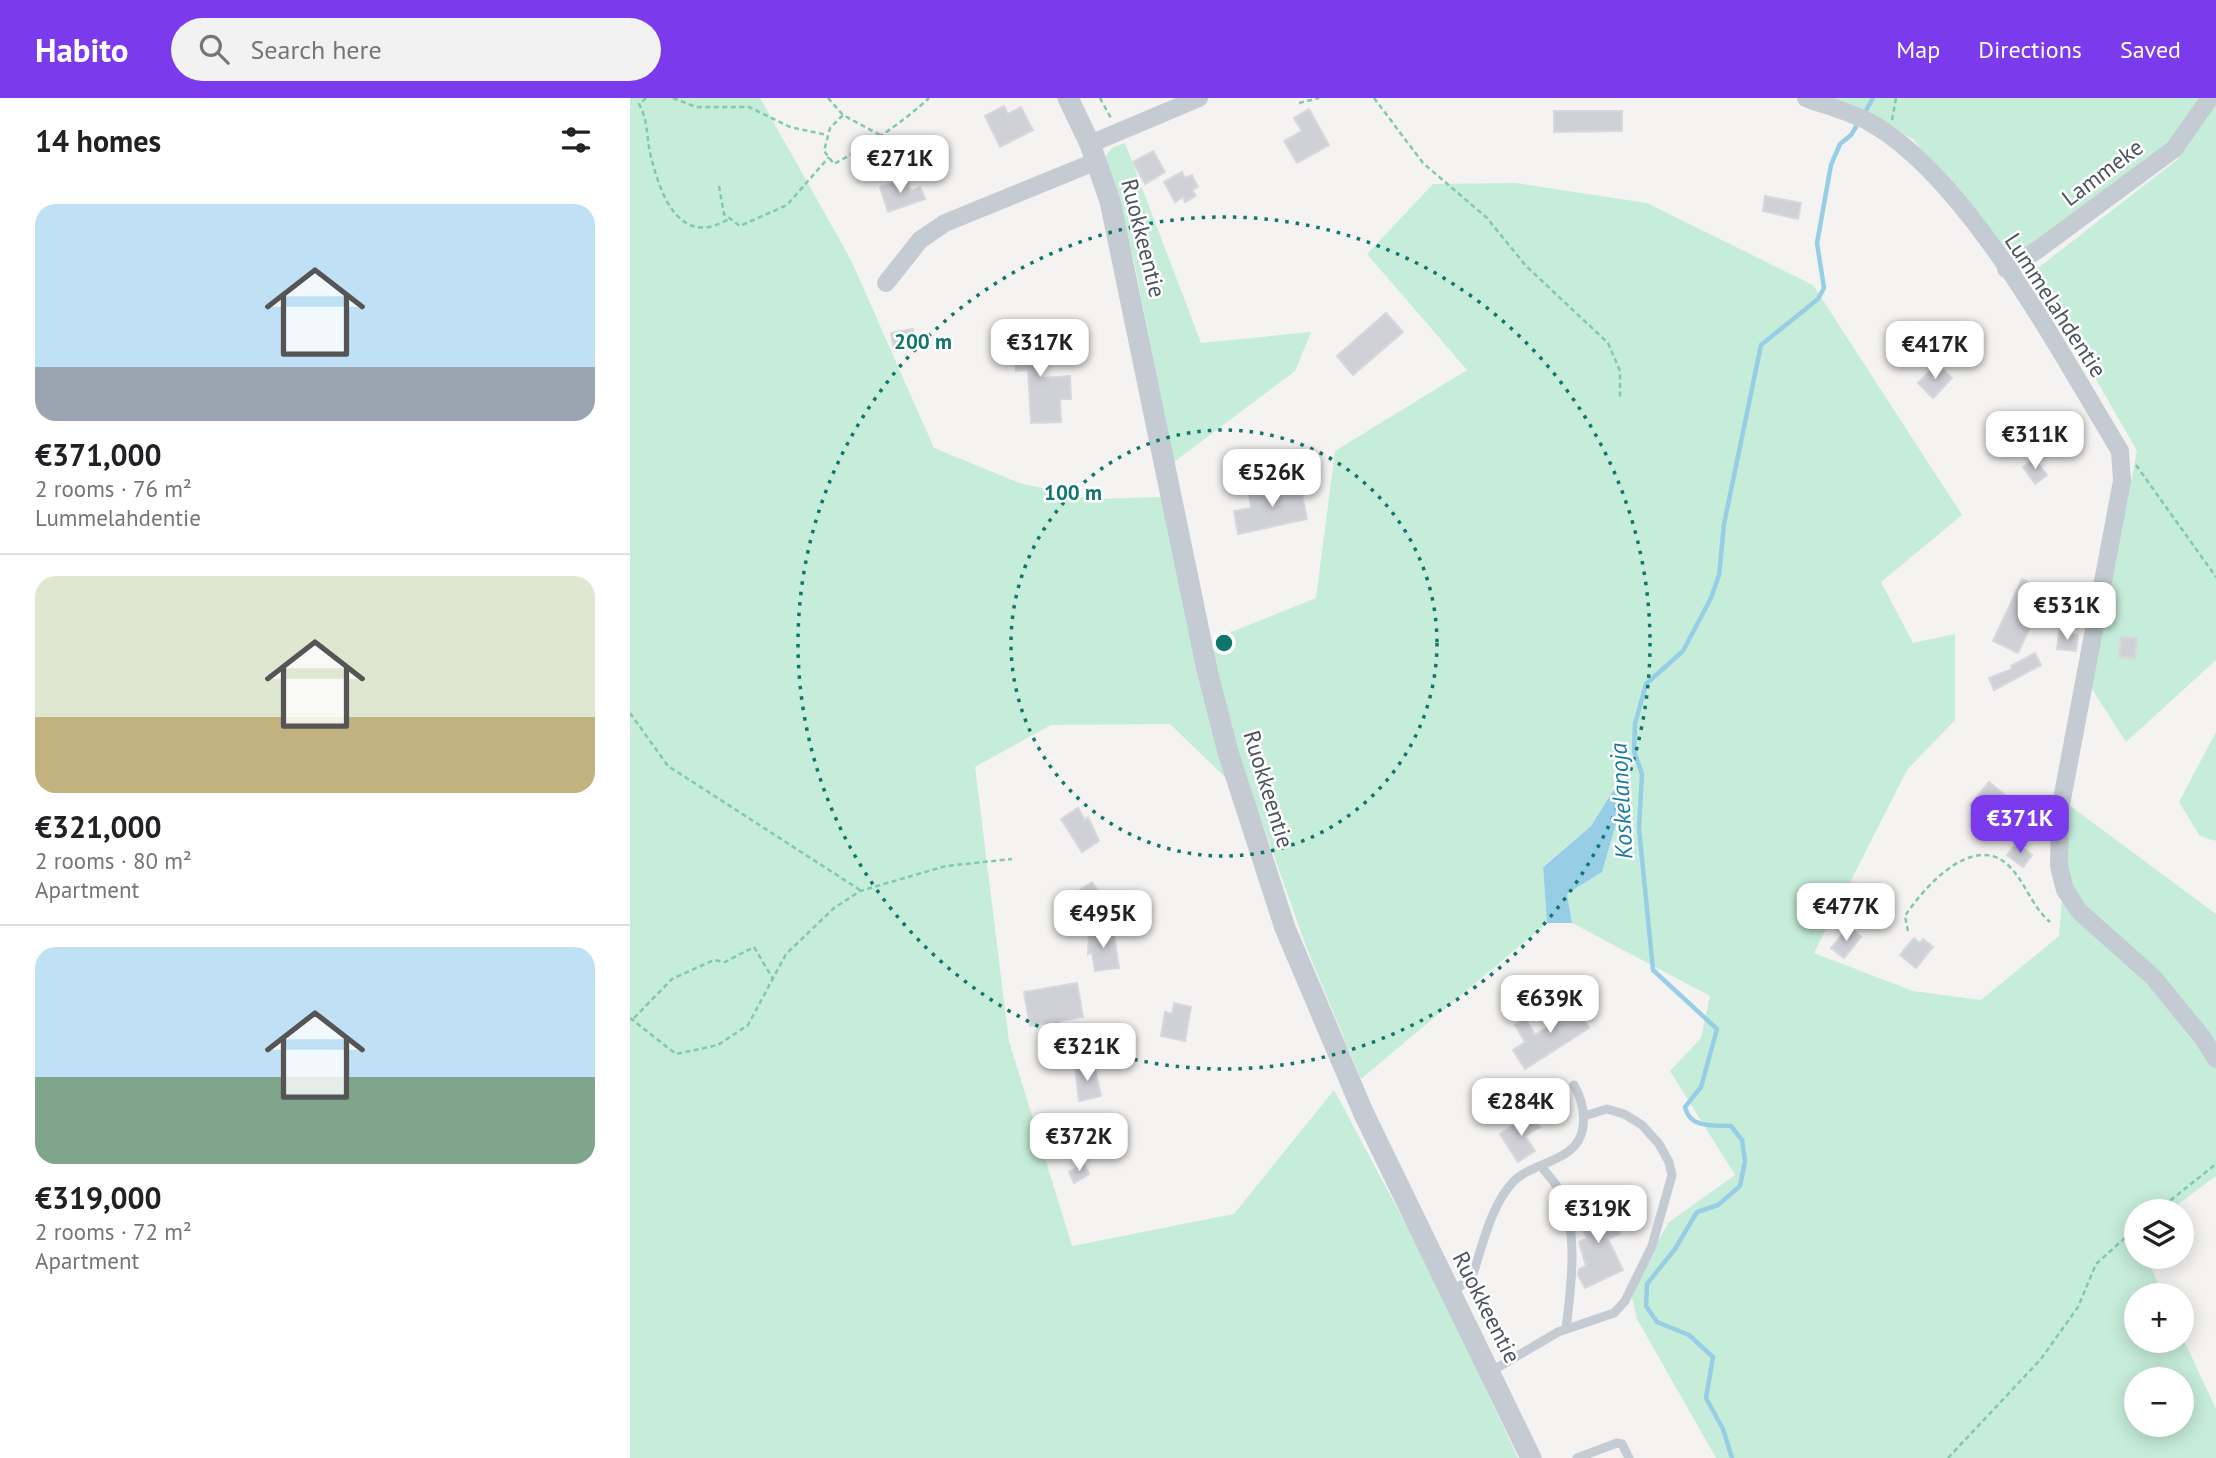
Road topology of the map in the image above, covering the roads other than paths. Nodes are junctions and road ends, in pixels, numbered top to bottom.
1 (1068, 98) edge
2 (1199, 98) edge
3 (1806, 98) edge
4 (2210, 98) edge
5 (1093, 153) junction
6 (2006, 269) junction
7 (886, 283) dead end
8 (2216, 1059) edge
9 (1574, 1085) dead end
10 (1584, 1116) junction
11 (1541, 1166) junction
12 (1450, 1293) junction
13 (1566, 1329) junction
14 (1490, 1372) junction
15 (1595, 1455) edge
16 (1531, 1458) edge
17 (1577, 1458) edge
18 (1629, 1458) edge

1 - 5 street, Ruokkeentie
2 - 5 street
3 - 6 street, Lummelahdentie
4 - 6 street, Lammeke
5 - 7 street
5 - 12 street, Ruokkeentie
6 - 8 street, Lummelahdentie
9 - 10 lane
10 - 11 lane
10 - 13 lane
11 - 12 lane
11 - 13 lane
12 - 14 street, Ruokkeentie
13 - 14 lane
14 - 16 street, Ruokkeentie
15 - 17 lane
15 - 18 lane

